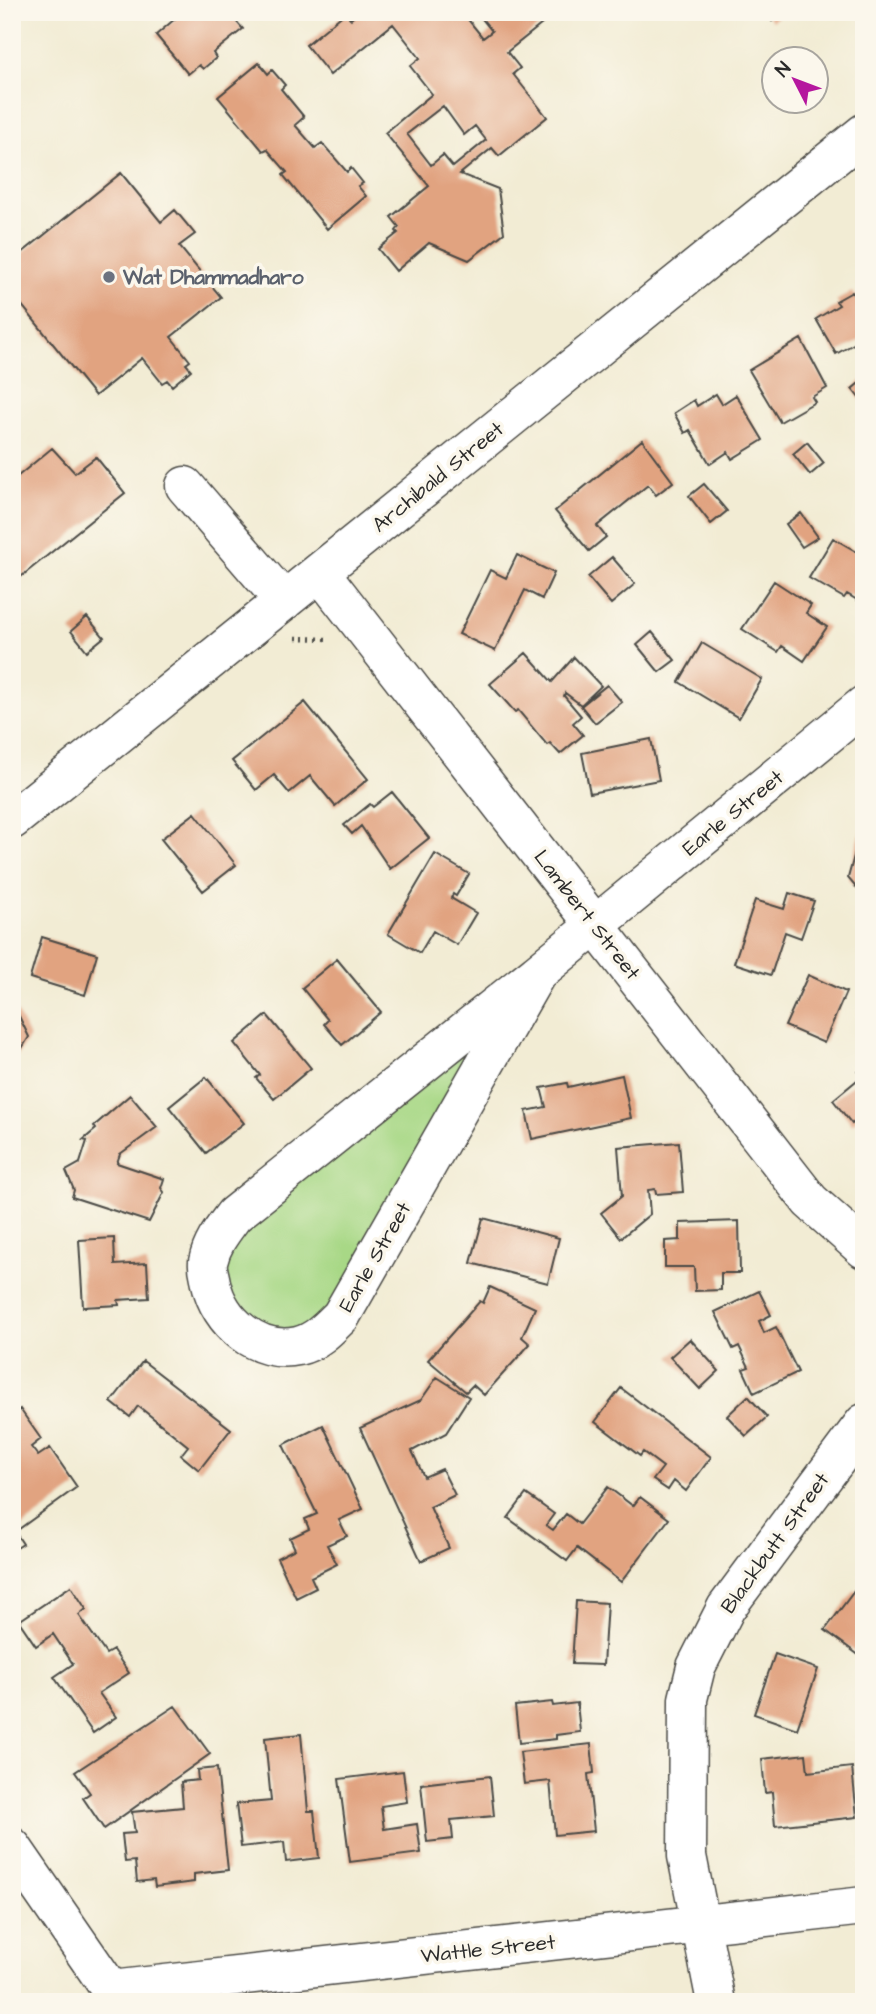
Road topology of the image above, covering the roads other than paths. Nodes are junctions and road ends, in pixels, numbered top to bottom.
1 (864, 133) edge
2 (185, 486) dead end
3 (320, 572) junction
4 (284, 601) junction
5 (864, 705) edge
6 (12, 820) edge
7 (595, 925) junction
8 (537, 973) junction
9 (864, 1249) edge
10 (864, 1423) edge
11 (12, 1847) edge
12 (864, 1906) edge
13 (701, 1925) junction
14 (115, 1996) edge
15 (716, 2002) edge

1 - 3 street, Archibald Street
2 - 4 street
3 - 4 street, Archibald Street
3 - 7 street, Lambert Street
4 - 6 street, Archibald Street
5 - 7 street, Earle Street
7 - 8 street, Earle Street
7 - 9 street, Lambert Street
8 - 8 street, Earle Street
10 - 13 street, Blackbutt Street
11 - 14 street
12 - 13 street, Wattle Street
13 - 14 street, Wattle Street
13 - 15 street, Blackbutt Street

